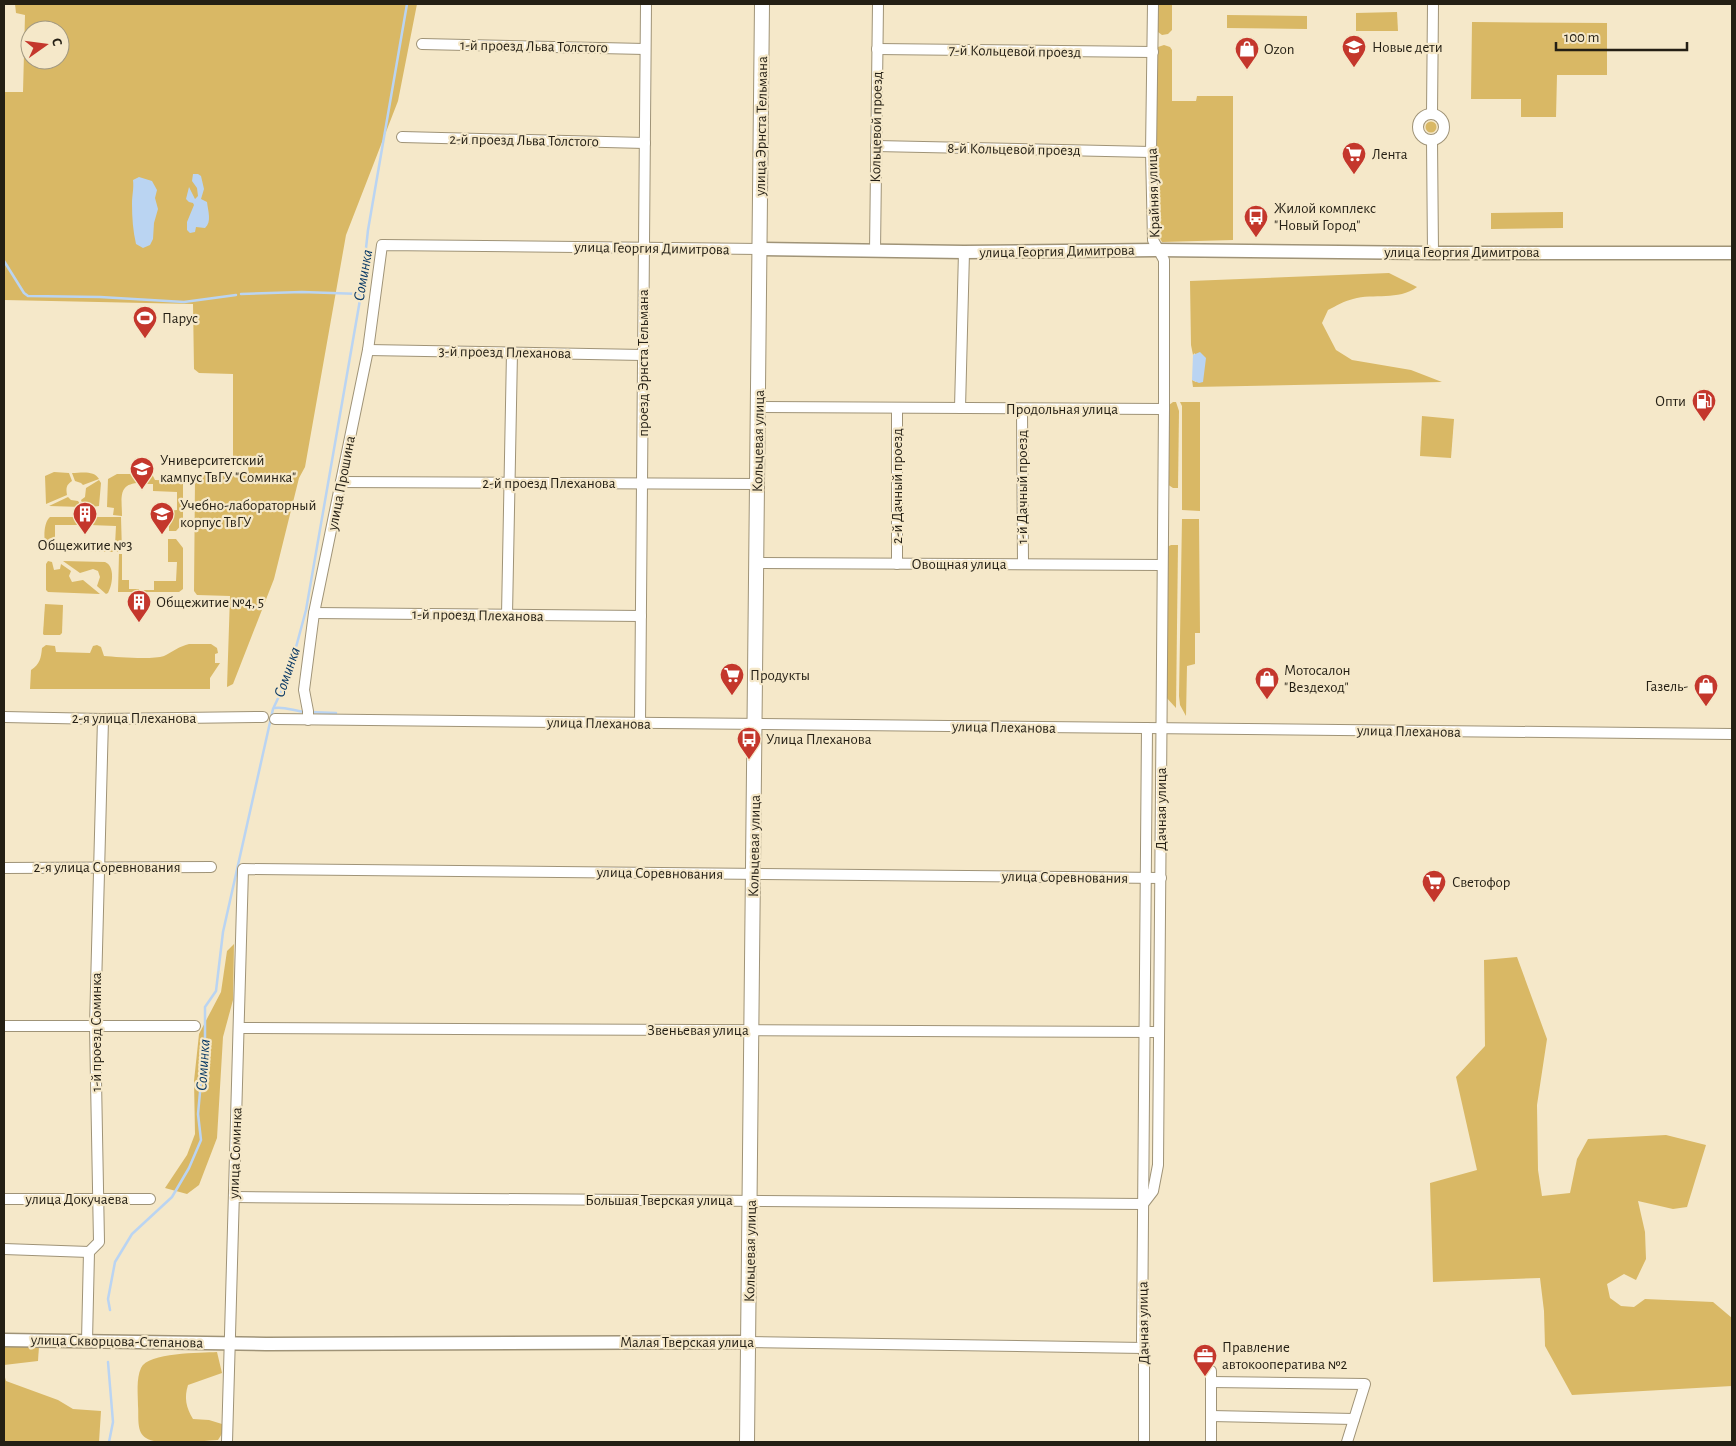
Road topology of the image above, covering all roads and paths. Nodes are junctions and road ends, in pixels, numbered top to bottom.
1 (646, 4) edge
2 (762, 4) edge
3 (878, 4) edge
4 (1153, 4) edge
5 (1432, 4) edge
6 (422, 44) dead end
7 (645, 49) junction
8 (877, 49) junction
9 (1153, 52) junction
10 (1432, 114) junction
11 (402, 137) dead end
12 (1432, 140) junction
13 (645, 143) junction
14 (876, 146) junction
15 (1151, 152) junction
16 (382, 245) joint
17 (644, 248) junction
18 (760, 249) junction
19 (1157, 250) junction
20 (875, 251) junction
21 (964, 252) junction
22 (1732, 253) edge
23 (1433, 254) junction
24 (368, 350) junction
25 (512, 352) junction
26 (643, 354) junction
27 (758, 407) junction
28 (897, 408) junction
29 (960, 408) junction
30 (1022, 409) junction
31 (1164, 410) junction
32 (341, 482) junction
33 (510, 483) junction
34 (643, 484) junction
35 (757, 484) junction
36 (757, 563) junction
37 (897, 564) junction
38 (1022, 564) junction
39 (1162, 565) junction
40 (314, 613) junction
41 (507, 615) junction
42 (641, 616) junction
43 (4, 717) edge
44 (263, 717) dead end
45 (103, 719) junction
46 (275, 719) dead end
47 (308, 720) junction
48 (640, 723) junction
49 (756, 724) junction
50 (1147, 728) junction
51 (1162, 728) junction
52 (1732, 734) edge
53 (99, 867) junction
54 (211, 867) dead end
55 (4, 868) edge
56 (249, 870) joint
57 (754, 874) junction
58 (1146, 878) junction
59 (1161, 878) junction
60 (4, 1026) edge
61 (95, 1026) junction
62 (195, 1026) dead end
63 (239, 1028) junction
64 (751, 1030) junction
65 (1144, 1032) junction
66 (1158, 1032) junction
67 (234, 1197) junction
68 (98, 1199) junction
69 (150, 1199) dead end
70 (4, 1200) edge
71 (751, 1201) junction
72 (1143, 1204) junction
73 (4, 1249) edge
74 (89, 1252) junction
75 (4, 1340) edge
76 (87, 1341) junction
77 (748, 1342) junction
78 (230, 1343) junction
79 (1144, 1348) junction
80 (1211, 1371) dead end
81 (1211, 1382) junction
82 (1211, 1416) junction
83 (1354, 1419) junction
84 (227, 1442) edge
85 (747, 1442) edge
86 (1144, 1442) edge
87 (1211, 1442) edge
88 (1347, 1442) edge

1 - 7 street, проезд Эрнста Тельмана
2 - 18 main road, улица Эрнста Тельмана
3 - 8 street, Кольцевой проезд
4 - 9 street, Крайняя улица
5 - 10 street
6 - 7 street, 1-й проезд Льва Толстого
7 - 13 street, проезд Эрнста Тельмана
8 - 9 street, 7-й Кольцевой проезд
8 - 14 street, Кольцевой проезд
9 - 15 street, Крайняя улица
10 - 12 street
10 - 12 street
11 - 13 street, 2-й проезд Льва Толстого
12 - 23 street
13 - 17 street, проезд Эрнста Тельмана
14 - 15 street, 8-й Кольцевой проезд
14 - 20 street, Кольцевой проезд
15 - 19 street, Крайняя улица
16 - 17 street, улица Георгия Димитрова
16 - 24 street, улица Прошина
17 - 18 street, улица Георгия Димитрова
17 - 26 street, проезд Эрнста Тельмана
18 - 20 street, улица Георгия Димитрова
18 - 27 main road, Кольцевая улица
19 - 21 street, улица Георгия Димитрова
19 - 23 street, улица Георгия Димитрова
19 - 31 street, Крайняя улица
20 - 21 street, улица Георгия Димитрова
21 - 29 street
22 - 23 street, улица Георгия Димитрова
24 - 25 street, 3-й проезд Плеханова
24 - 32 street, улица Прошина
25 - 26 street, 3-й проезд Плеханова
25 - 33 street
26 - 34 street, проезд Эрнста Тельмана
27 - 28 street, Продольная улица
27 - 35 main road, Кольцевая улица
28 - 29 street, Продольная улица
28 - 37 street, 2-й Дачный проезд
29 - 30 street, Продольная улица
30 - 31 street, Продольная улица
30 - 38 street, 1-й Дачный проезд
31 - 39 street, Дачная улица
32 - 33 street, 2-й проезд Плеханова
32 - 40 street, улица Прошина
33 - 34 street, 2-й проезд Плеханова
33 - 41 street
34 - 35 street, 2-й проезд Плеханова
34 - 42 street, проезд Эрнста Тельмана
35 - 36 main road, Кольцевая улица
36 - 37 street, Овощная улица
36 - 49 main road, Кольцевая улица
37 - 38 street, Овощная улица
38 - 39 street, Овощная улица
39 - 51 street, Дачная улица
40 - 41 street, 1-й проезд Плеханова
40 - 47 street, улица Прошина
41 - 42 street, 1-й проезд Плеханова
42 - 48 street, проезд Эрнста Тельмана
43 - 45 street, 2-я улица Плеханова
44 - 45 street, 2-я улица Плеханова
45 - 53 street, 1-й проезд Соминка
46 - 47 street, улица Плеханова
47 - 48 street, улица Плеханова
48 - 49 street, улица Плеханова
49 - 50 street, улица Плеханова
49 - 57 main road, Кольцевая улица
50 - 51 street, улица Плеханова
50 - 58 street, Дачная улица
51 - 52 street, улица Плеханова
51 - 59 street, Дачная улица
53 - 54 street, 2-я улица Соревнования
53 - 55 street, 2-я улица Соревнования
53 - 61 street, 1-й проезд Соминка
56 - 57 street, улица Соревнования
56 - 63 street, улица Соминка
57 - 58 street, улица Соревнования
57 - 64 main road, Кольцевая улица
58 - 59 street, улица Соревнования
58 - 65 street, Дачная улица
59 - 66 street, Дачная улица
60 - 61 street
61 - 62 street
61 - 68 street, 1-й проезд Соминка
63 - 64 street, Звеньевая улица
63 - 67 street, улица Соминка
64 - 65 street, Звеньевая улица
64 - 71 main road, Кольцевая улица
65 - 66 street, Звеньевая улица
65 - 72 street, Дачная улица
66 - 72 street, Дачная улица
67 - 71 street, Большая Тверская улица
67 - 78 street, улица Соминка
68 - 69 street, улица Докучаева
68 - 70 street, улица Докучаева
68 - 74 street, 1-й проезд Соминка
71 - 72 street, Большая Тверская улица
71 - 77 main road, Кольцевая улица
72 - 79 street, Дачная улица
73 - 74 street
74 - 76 street, 1-й проезд Соминка
75 - 76 street, улица Скворцова-Степанова
76 - 78 street, улица Скворцова-Степанова
77 - 78 street, Малая Тверская улица
77 - 79 street, Малая Тверская улица
77 - 85 main road, Кольцевая улица
78 - 84 street, улица Соминка
79 - 86 street, Дачная улица
80 - 81 street
81 - 82 street
81 - 83 street
82 - 83 street
82 - 87 street
83 - 88 street

